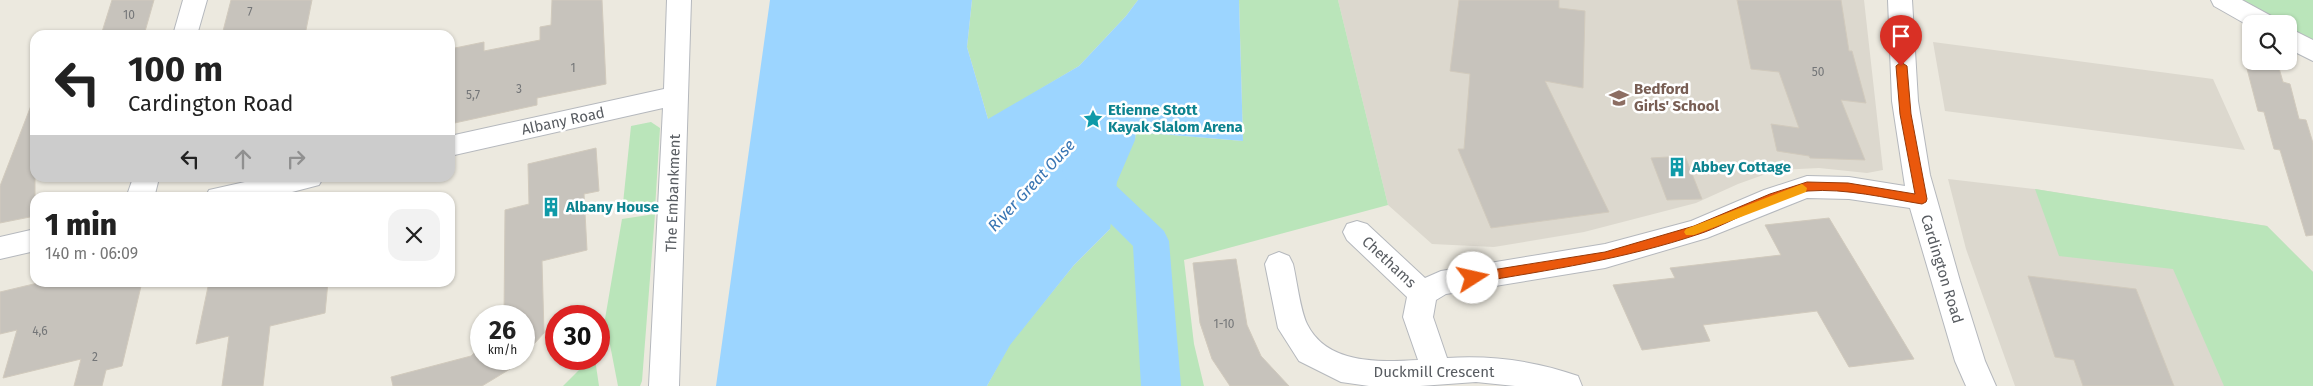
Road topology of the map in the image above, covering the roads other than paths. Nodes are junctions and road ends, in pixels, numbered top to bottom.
1 (195, 0) edge
2 (679, 0) edge
3 (1900, 0) edge
4 (2223, 0) edge
5 (2250, 15) edge
6 (187, 30) edge
7 (2297, 42) edge
8 (2313, 52) edge
9 (677, 96) junction
10 (455, 145) edge
11 (291, 182) edge
12 (246, 192) edge
13 (1922, 199) junction
14 (1356, 232) dead end
15 (30, 241) edge
16 (0, 248) edge
17 (1279, 264) dead end
18 (1422, 293) junction
19 (1437, 371) junction
20 (664, 386) edge
21 (1567, 386) edge
22 (1981, 386) edge

1 - 6 street
2 - 9 street, The Embankment
3 - 13 street, Cardington Road
4 - 5 street
7 - 8 street
9 - 10 street, Albany Road
9 - 20 street, The Embankment
11 - 12 street
13 - 18 street, Chethams
13 - 22 street, Cardington Road
14 - 18 street, Chethams
15 - 16 street
17 - 19 street, Duckmill Crescent
18 - 19 street, Chethams
19 - 21 street, Duckmill Crescent

